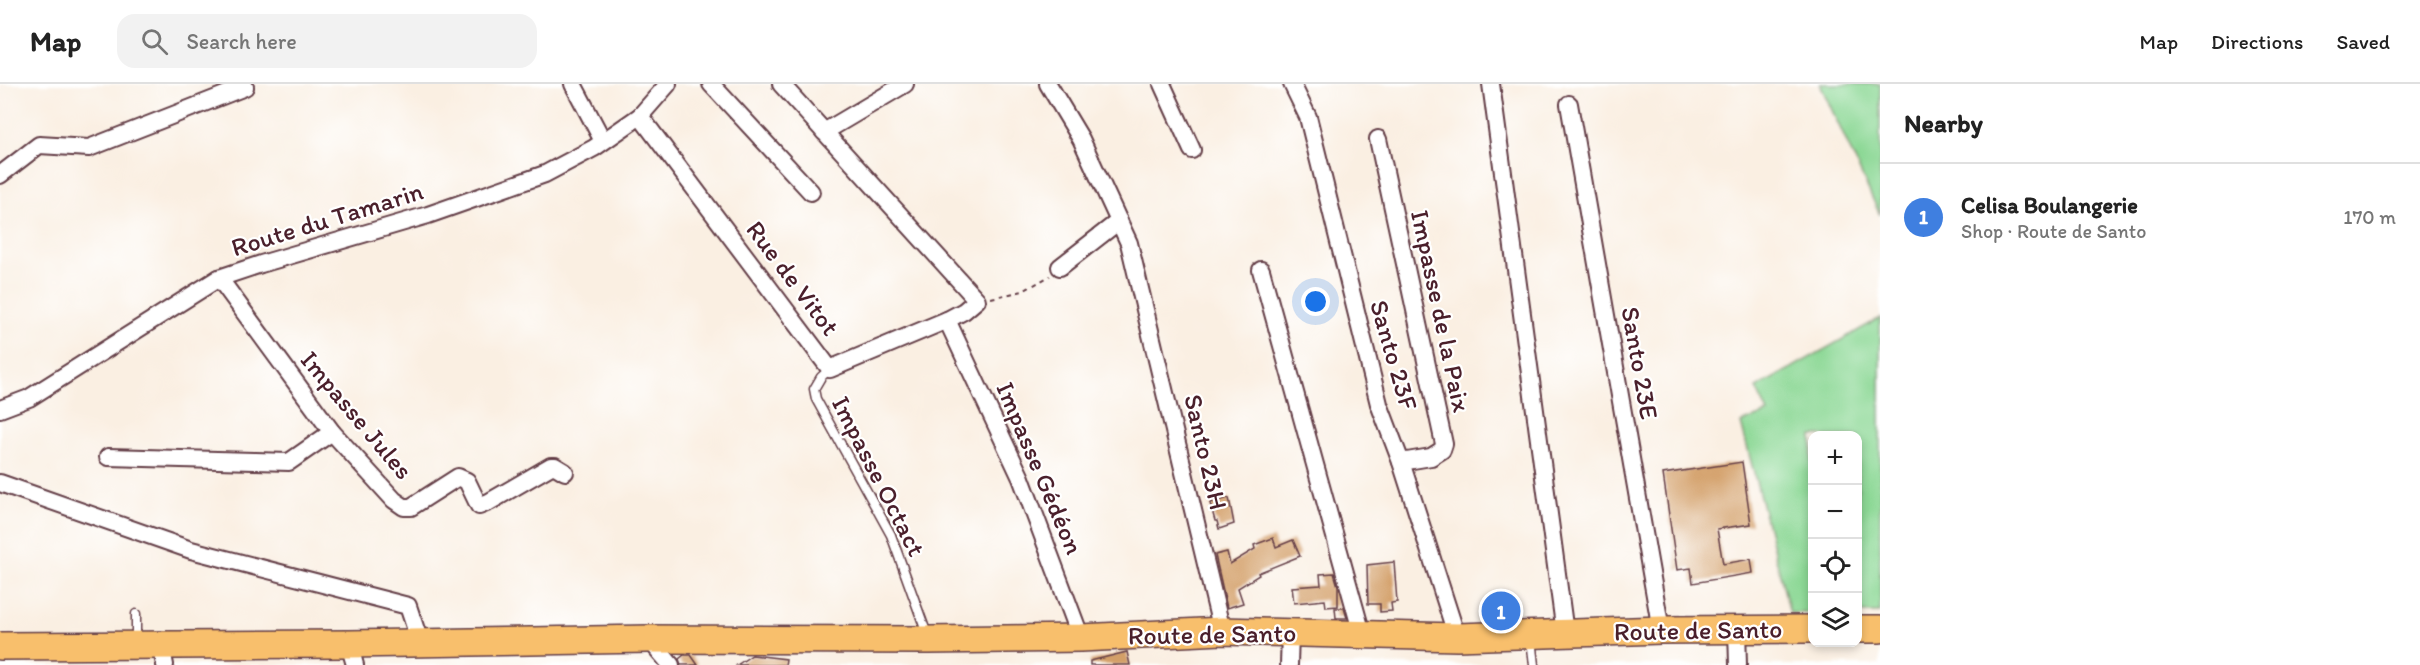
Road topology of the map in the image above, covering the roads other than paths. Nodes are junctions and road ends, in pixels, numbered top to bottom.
1 (573, 84) edge
2 (668, 84) edge
3 (711, 84) edge
4 (781, 84) edge
5 (905, 84) edge
6 (1048, 84) edge
7 (1162, 84) edge
8 (1292, 84) edge
9 (1491, 84) edge
10 (245, 87) dead end
11 (1569, 104) dead end
12 (640, 116) junction
13 (824, 132) junction
14 (1378, 139) dead end
15 (603, 141) junction
16 (1192, 150) dead end
17 (0, 175) edge
18 (811, 192) dead end
19 (1119, 221) junction
20 (1260, 270) dead end
21 (1056, 271) road end
22 (219, 278) junction
23 (946, 320) junction
24 (830, 369) junction
25 (0, 409) edge
26 (332, 432) junction
27 (108, 457) dead end
28 (1401, 462) junction
29 (565, 472) dead end
30 (0, 483) edge
31 (136, 614) dead end
32 (1737, 629) junction
33 (1808, 629) edge
34 (1862, 629) edge
35 (1880, 629) edge
36 (1661, 630) junction
37 (1222, 631) junction
38 (1290, 632) junction
39 (1565, 633) junction
40 (1362, 634) junction
41 (1530, 634) junction
42 (1456, 637) junction
43 (1081, 638) junction
44 (649, 639) junction
45 (929, 640) junction
46 (420, 642) junction
47 (0, 646) edge
48 (154, 651) edge
49 (352, 654) edge
50 (671, 665) edge
51 (1289, 665) edge
52 (1534, 665) edge
53 (1738, 665) edge

1 - 15 street
2 - 12 street, Route du Tamarin
3 - 18 street
4 - 13 street
5 - 13 street
6 - 19 street, Santo 23H
7 - 16 street
8 - 28 street, Santo 23F
9 - 39 street
10 - 17 street
11 - 36 street, Santo 23E
12 - 15 street, Route du Tamarin
12 - 24 street, Rue de Vitot
13 - 23 street, Rue de Vitot
14 - 28 street, Impasse de la Paix
15 - 22 street, Route du Tamarin
19 - 21 street
19 - 37 street, Santo 23H
20 - 40 street
22 - 25 street, Route du Tamarin
22 - 26 street, Impasse Jules
23 - 24 street, Rue de Vitot
23 - 43 street, Impasse Gédéon
24 - 45 lane, Impasse Octact
26 - 27 street
26 - 29 street, Impasse Jules
28 - 42 street, Santo 23F
30 - 46 street
31 - 48 lane
32 - 33 main road, Route de Santo
32 - 36 main road, Route de Santo
32 - 53 street
34 - 35 main road
36 - 39 main road, Route de Santo
37 - 38 main road, Route de Santo
37 - 43 main road, Route de Santo
38 - 40 main road, Route de Santo
38 - 51 street
39 - 41 main road, Route de Santo
40 - 42 main road, Route de Santo
41 - 42 main road, Route de Santo
41 - 52 lane
43 - 45 main road, Route de Santo
44 - 45 main road, Route de Santo
44 - 46 main road, Route de Santo
44 - 50 street
46 - 49 main road, Route de Santo
47 - 48 main road, Route de Santo
48 - 49 main road, Route de Santo

